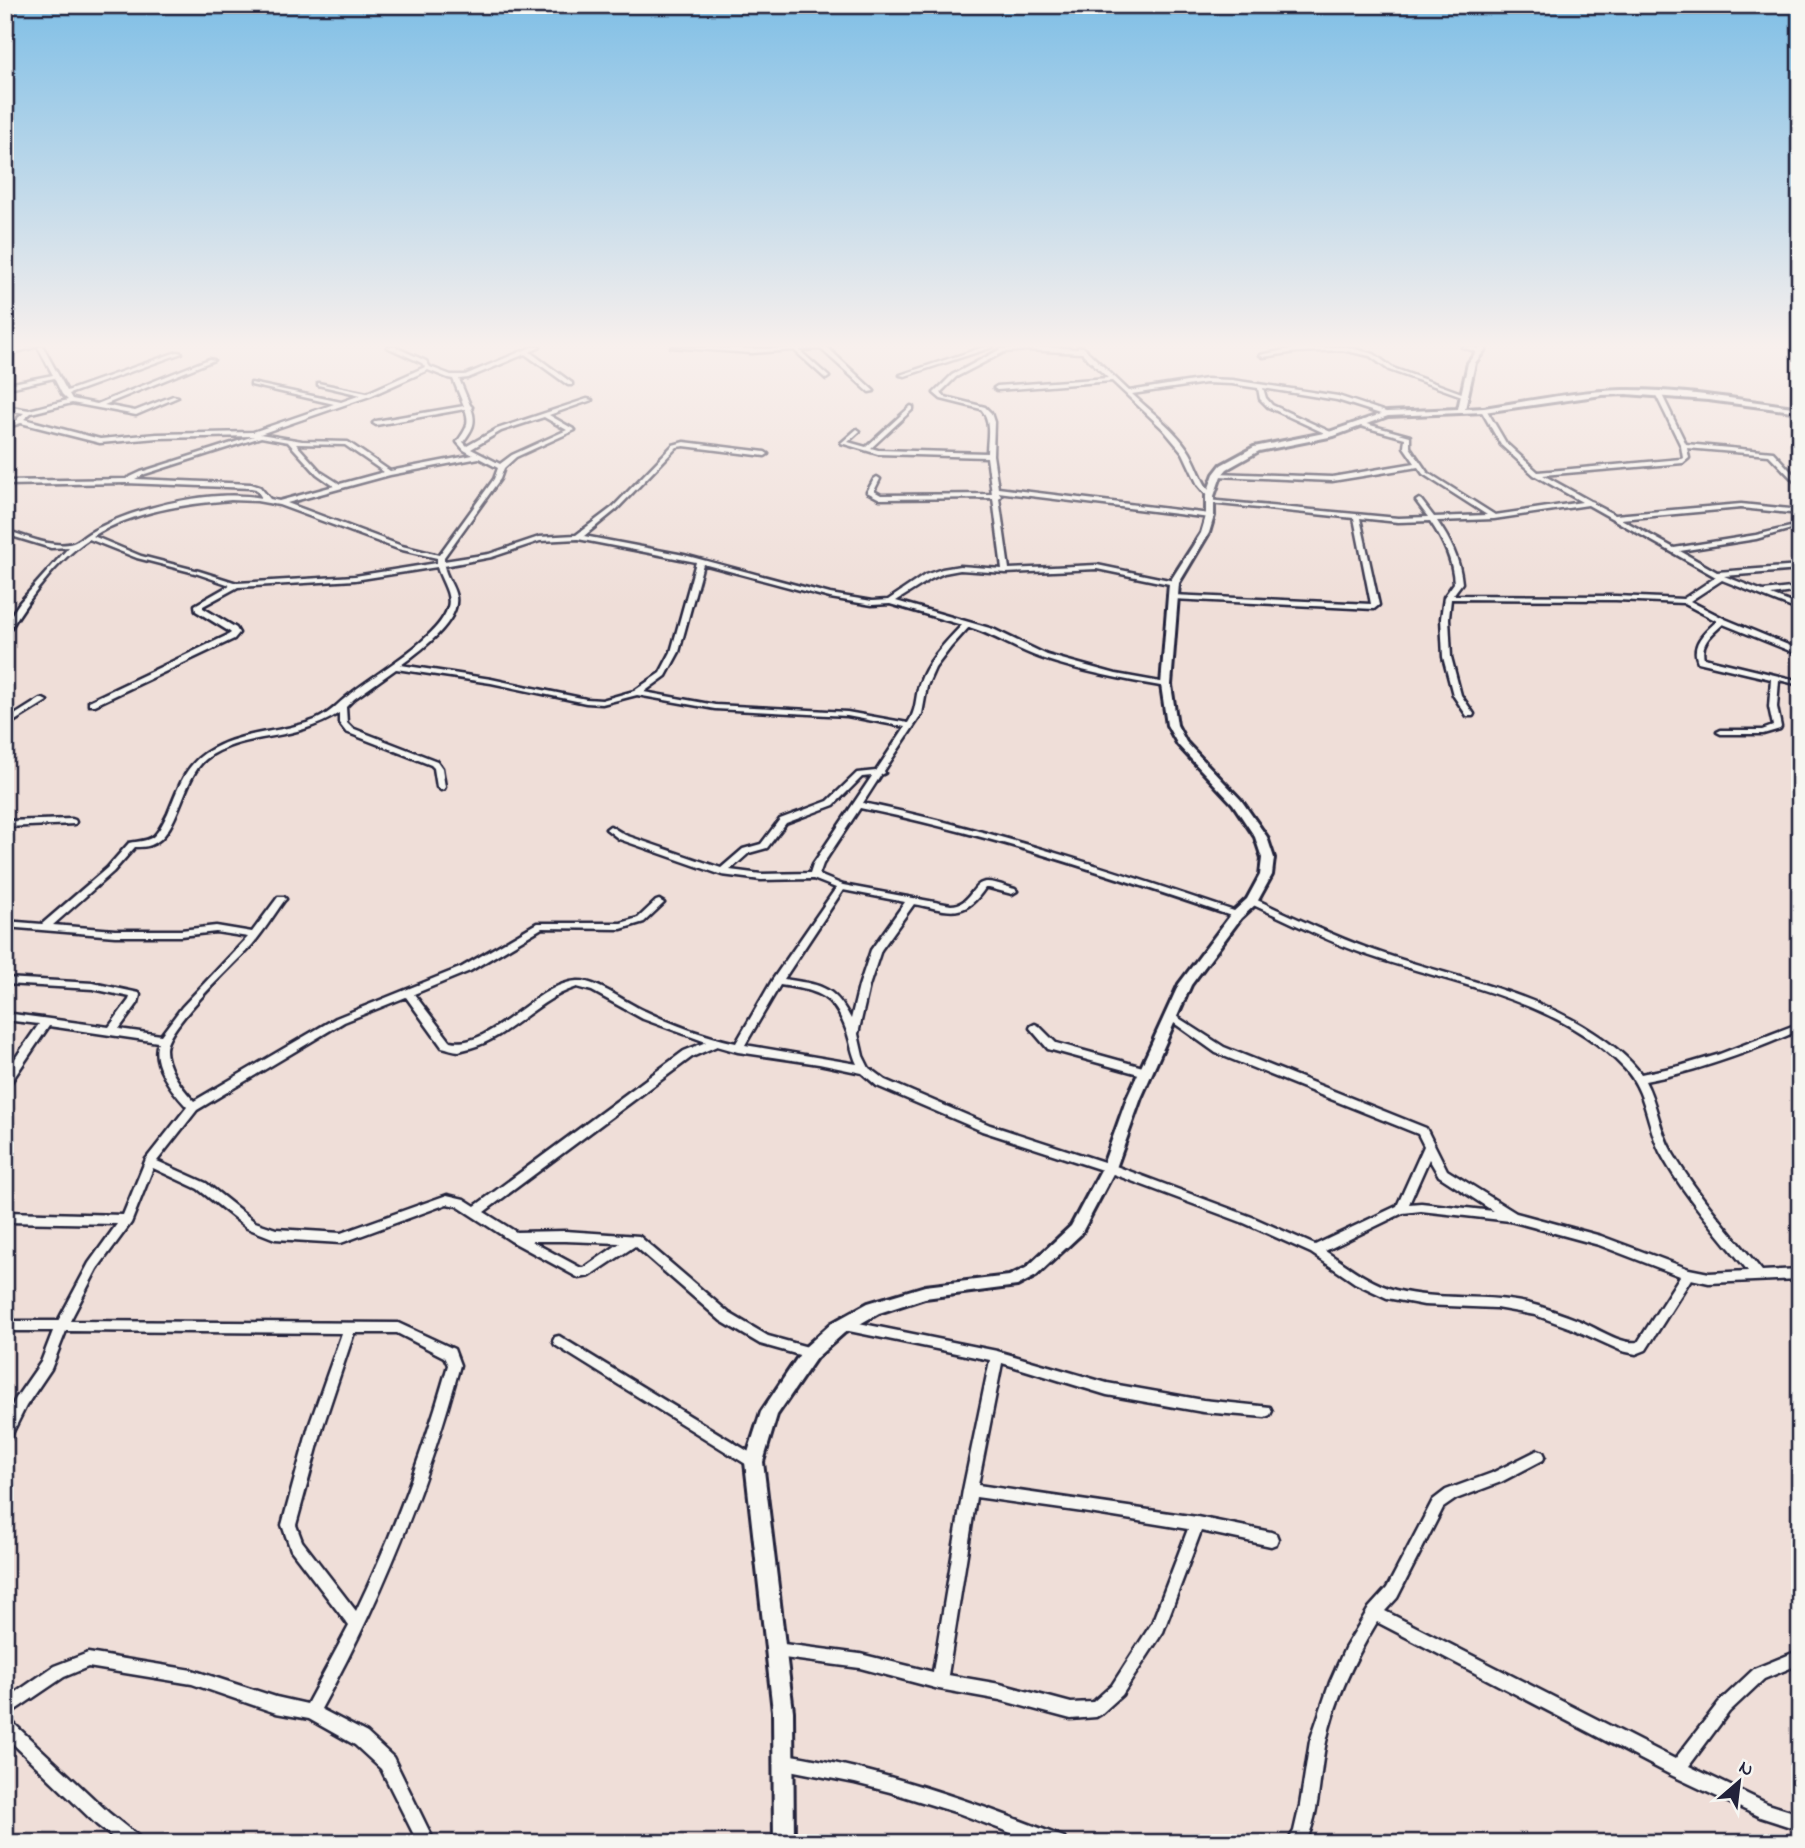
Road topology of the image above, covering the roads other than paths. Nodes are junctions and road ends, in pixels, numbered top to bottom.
1 (69, 433) edge
2 (466, 433) edge
3 (490, 433) edge
4 (565, 433) edge
5 (855, 433) edge
6 (884, 433) edge
7 (989, 433) edge
8 (1168, 433) edge
9 (1397, 433) edge
10 (1497, 433) edge
11 (1678, 433) edge
12 (252, 434) joint
13 (1331, 434) edge
14 (263, 435) junction
15 (291, 441) junction
16 (1684, 446) junction
17 (466, 449) junction
18 (867, 449) junction
19 (765, 454) dead end
20 (990, 455) junction
21 (480, 456) junction
22 (1417, 465) junction
23 (501, 467) junction
24 (1785, 469) junction
25 (1800, 471) edge
26 (389, 474) junction
27 (1218, 474) junction
28 (1536, 474) junction
29 (877, 480) dead end
30 (126, 481) junction
31 (5, 483) edge
32 (1800, 485) edge
33 (339, 487) junction
34 (997, 493) junction
35 (1210, 498) junction
36 (268, 501) junction
37 (1419, 501) dead end
38 (279, 503) junction
39 (1591, 503) junction
40 (1800, 512) edge
41 (1210, 516) junction
42 (1494, 517) junction
43 (1616, 517) junction
44 (1357, 518) junction
45 (1434, 520) junction
46 (1793, 527) dead end
47 (5, 532) edge
48 (89, 537) junction
49 (578, 537) junction
50 (74, 545) junction
51 (1674, 550) junction
52 (440, 561) junction
53 (701, 561) junction
54 (1800, 568) edge
55 (1006, 571) junction
56 (1719, 576) junction
57 (1174, 583) junction
58 (236, 585) junction
59 (1800, 589) edge
60 (1761, 593) junction
61 (1172, 597) junction
62 (1448, 597) junction
63 (890, 601) junction
64 (1685, 601) junction
65 (1800, 609) edge
66 (1722, 621) junction
67 (968, 624) junction
68 (5, 631) edge
69 (1800, 653) edge
70 (394, 666) junction
71 (1775, 676) junction
72 (1800, 683) edge
73 (1166, 685) junction
74 (637, 693) junction
75 (43, 701) dead end
76 (92, 703) dead end
77 (343, 708) junction
78 (1470, 714) dead end
79 (5, 725) edge
80 (908, 725) junction
81 (1721, 732) dead end
82 (881, 773) junction
83 (441, 787) dead end
84 (859, 805) junction
85 (72, 822) dead end
86 (5, 824) edge
87 (610, 829) dead end
88 (722, 872) junction
89 (814, 876) junction
90 (841, 887) junction
91 (1012, 891) dead end
92 (281, 899) dead end
93 (911, 901) junction
94 (1252, 901) junction
95 (659, 904) dead end
96 (1237, 915) junction
97 (5, 925) edge
98 (43, 929) junction
99 (254, 935) junction
100 (5, 981) edge
101 (777, 981) junction
102 (409, 993) junction
103 (5, 1016) edge
104 (1171, 1016) junction
105 (47, 1021) junction
106 (1800, 1026) edge
107 (1035, 1028) dead end
108 (111, 1032) junction
109 (853, 1034) junction
110 (164, 1039) junction
111 (716, 1042) junction
112 (738, 1048) junction
113 (864, 1070) junction
114 (1146, 1072) junction
115 (1638, 1078) junction
116 (5, 1082) edge
117 (193, 1107) junction
118 (1429, 1147) junction
119 (150, 1162) junction
120 (1109, 1168) junction
121 (1401, 1209) junction
122 (475, 1212) junction
123 (5, 1217) edge
124 (1512, 1217) junction
125 (127, 1220) junction
126 (514, 1237) junction
127 (635, 1240) junction
128 (1315, 1250) junction
129 (1688, 1273) junction
130 (1800, 1274) edge
131 (1758, 1275) junction
132 (843, 1325) junction
133 (5, 1326) edge
134 (61, 1327) junction
135 (350, 1327) junction
136 (559, 1341) dead end
137 (810, 1353) junction
138 (997, 1356) junction
139 (1265, 1411) dead end
140 (5, 1434) edge
141 (1538, 1456) dead end
142 (754, 1462) junction
143 (970, 1490) junction
144 (1197, 1523) junction
145 (1270, 1539) dead end
146 (1374, 1613) junction
147 (358, 1625) junction
148 (776, 1650) junction
149 (1800, 1657) edge
150 (939, 1681) junction
151 (5, 1710) edge
152 (311, 1712) junction
153 (5, 1725) edge
154 (785, 1762) junction
155 (1677, 1769) junction
156 (1800, 1822) edge
157 (133, 1843) edge
158 (427, 1843) edge
159 (784, 1843) edge
160 (1058, 1843) edge
161 (1295, 1843) edge

1 - 12 street
2 - 17 street
3 - 17 street
4 - 23 street
5 - 18 street
6 - 18 street
7 - 20 street
8 - 35 street
9 - 22 street
10 - 28 street
11 - 16 street
12 - 14 street
13 - 27 street
14 - 15 street
14 - 30 street
15 - 26 street
15 - 33 street
16 - 24 street
16 - 28 street
17 - 21 street
18 - 20 street
19 - 49 street
20 - 34 street
21 - 23 street
21 - 26 street
22 - 27 street
22 - 42 street
23 - 52 street
24 - 25 street
24 - 32 street
26 - 33 street
27 - 35 street
28 - 39 street
29 - 34 street
30 - 31 street
30 - 36 street
33 - 38 street
34 - 41 street
34 - 55 street
35 - 41 street
35 - 44 street
36 - 38 street
36 - 48 street
37 - 45 street
38 - 52 street
39 - 42 street
39 - 43 street
40 - 43 street
41 - 57 street
42 - 45 street
43 - 51 street
44 - 45 street
44 - 61 street
45 - 62 street
46 - 51 street
47 - 50 street
48 - 50 street
48 - 58 street
49 - 52 street
49 - 53 street
50 - 68 street
51 - 56 street
52 - 58 street
52 - 70 street
53 - 63 street
53 - 74 street
54 - 56 street
55 - 57 street
55 - 63 street
56 - 60 street
56 - 64 street
57 - 61 street
58 - 76 street
59 - 60 street
60 - 65 street
61 - 73 street
62 - 64 street
62 - 78 street
63 - 67 street
64 - 66 street
66 - 69 street
66 - 71 street
67 - 73 street
67 - 80 street
70 - 74 street
70 - 77 street
71 - 72 street
71 - 81 street
73 - 94 street
74 - 80 street
75 - 79 street
77 - 83 street
77 - 98 street
80 - 82 street
82 - 84 street
82 - 88 street
84 - 89 street
84 - 96 street
85 - 86 street
87 - 88 street
88 - 89 street
89 - 90 street
90 - 93 street
90 - 101 street
91 - 93 street
92 - 99 street
93 - 109 street
94 - 96 street
94 - 115 street
95 - 102 street
96 - 104 street
97 - 98 street
98 - 99 street
99 - 110 street
100 - 108 street
101 - 109 street
101 - 112 street
102 - 111 street
102 - 117 street
103 - 105 street
104 - 114 street
104 - 118 street
105 - 108 street
105 - 116 street
106 - 115 street
107 - 114 street
108 - 110 street
109 - 113 street
110 - 117 street
111 - 112 street
111 - 122 street
112 - 113 street
113 - 120 street
114 - 120 street
115 - 131 street
117 - 119 street
118 - 121 street
118 - 124 street
119 - 122 street
119 - 125 street
120 - 128 street
120 - 132 street
121 - 124 street
121 - 128 street
122 - 126 street
123 - 125 street
124 - 129 street
125 - 134 street
126 - 127 street
126 - 127 street
127 - 137 street
128 - 129 street
129 - 131 street
130 - 131 street
132 - 137 street
132 - 138 street
133 - 134 street
134 - 135 street
134 - 140 street
135 - 147 street
135 - 147 street
136 - 142 street
137 - 142 street
138 - 139 street
138 - 143 street
141 - 146 street
142 - 148 street
143 - 144 street
143 - 150 street
144 - 145 street
144 - 150 street
146 - 155 street
146 - 161 street
147 - 152 street
148 - 150 street
148 - 154 street
149 - 155 street
151 - 152 street
152 - 158 street
153 - 157 street
154 - 159 street
154 - 160 street
155 - 156 street

